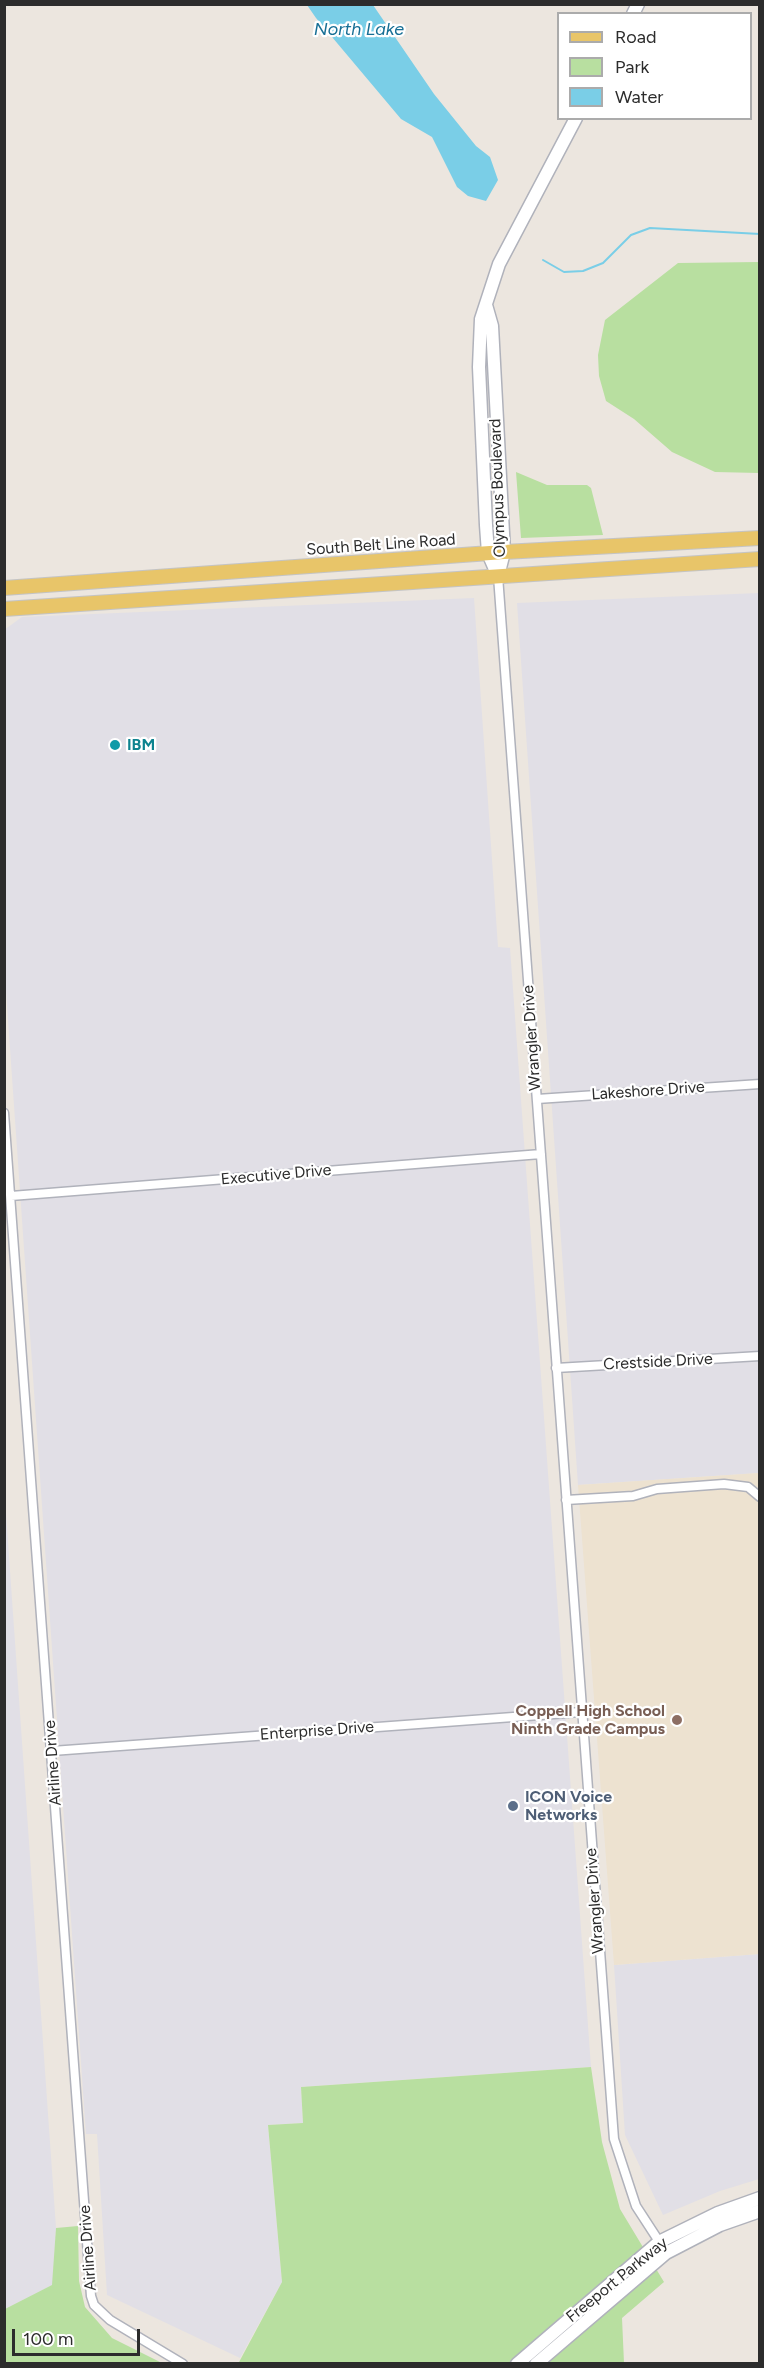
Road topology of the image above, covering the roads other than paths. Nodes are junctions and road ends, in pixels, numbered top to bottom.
1 (575, 120) edge
2 (486, 305) junction
3 (495, 397) junction
4 (480, 398) junction
5 (759, 538) edge
6 (504, 552) junction
7 (488, 553) junction
8 (759, 559) edge
9 (212, 574) junction
10 (498, 576) junction
11 (4, 588) edge
12 (212, 595) junction
13 (4, 609) edge
14 (759, 1084) edge
15 (537, 1099) junction
16 (4, 1113) edge
17 (541, 1154) junction
18 (11, 1196) junction
19 (759, 1356) edge
20 (556, 1368) junction
21 (759, 1497) edge
22 (566, 1500) junction
23 (581, 1712) junction
24 (52, 1751) junction
25 (759, 2198) edge
26 (759, 2211) edge
27 (663, 2248) junction
28 (183, 2364) edge
29 (517, 2364) edge
30 (536, 2364) edge

1 - 2 street, Olympus Boulevard
2 - 3 street, Olympus Boulevard
2 - 4 street, Olympus Boulevard
3 - 4 street
3 - 6 street, Olympus Boulevard
4 - 7 street, Olympus Boulevard
5 - 6 main road, South Belt Line Road
6 - 7 main road, South Belt Line Road
6 - 10 street, Olympus Boulevard
7 - 9 main road, South Belt Line Road
7 - 10 street, Olympus Boulevard
8 - 10 main road
9 - 11 main road, South Belt Line Road
9 - 12 main road
10 - 12 main road
10 - 15 street, Wrangler Drive
12 - 13 main road
14 - 15 street, Lakeshore Drive
15 - 17 street, Wrangler Drive
16 - 18 street, Airline Drive
17 - 18 street, Executive Drive
17 - 20 street, Wrangler Drive
18 - 24 street, Airline Drive
19 - 20 street, Crestside Drive
20 - 22 street, Wrangler Drive
21 - 22 street
22 - 23 street, Wrangler Drive
23 - 24 street, Enterprise Drive
23 - 27 street, Wrangler Drive
24 - 28 street, Airline Drive
25 - 27 street, Freeport Parkway
26 - 27 street, Freeport Parkway
27 - 29 street, Freeport Parkway
27 - 30 street, Freeport Parkway

